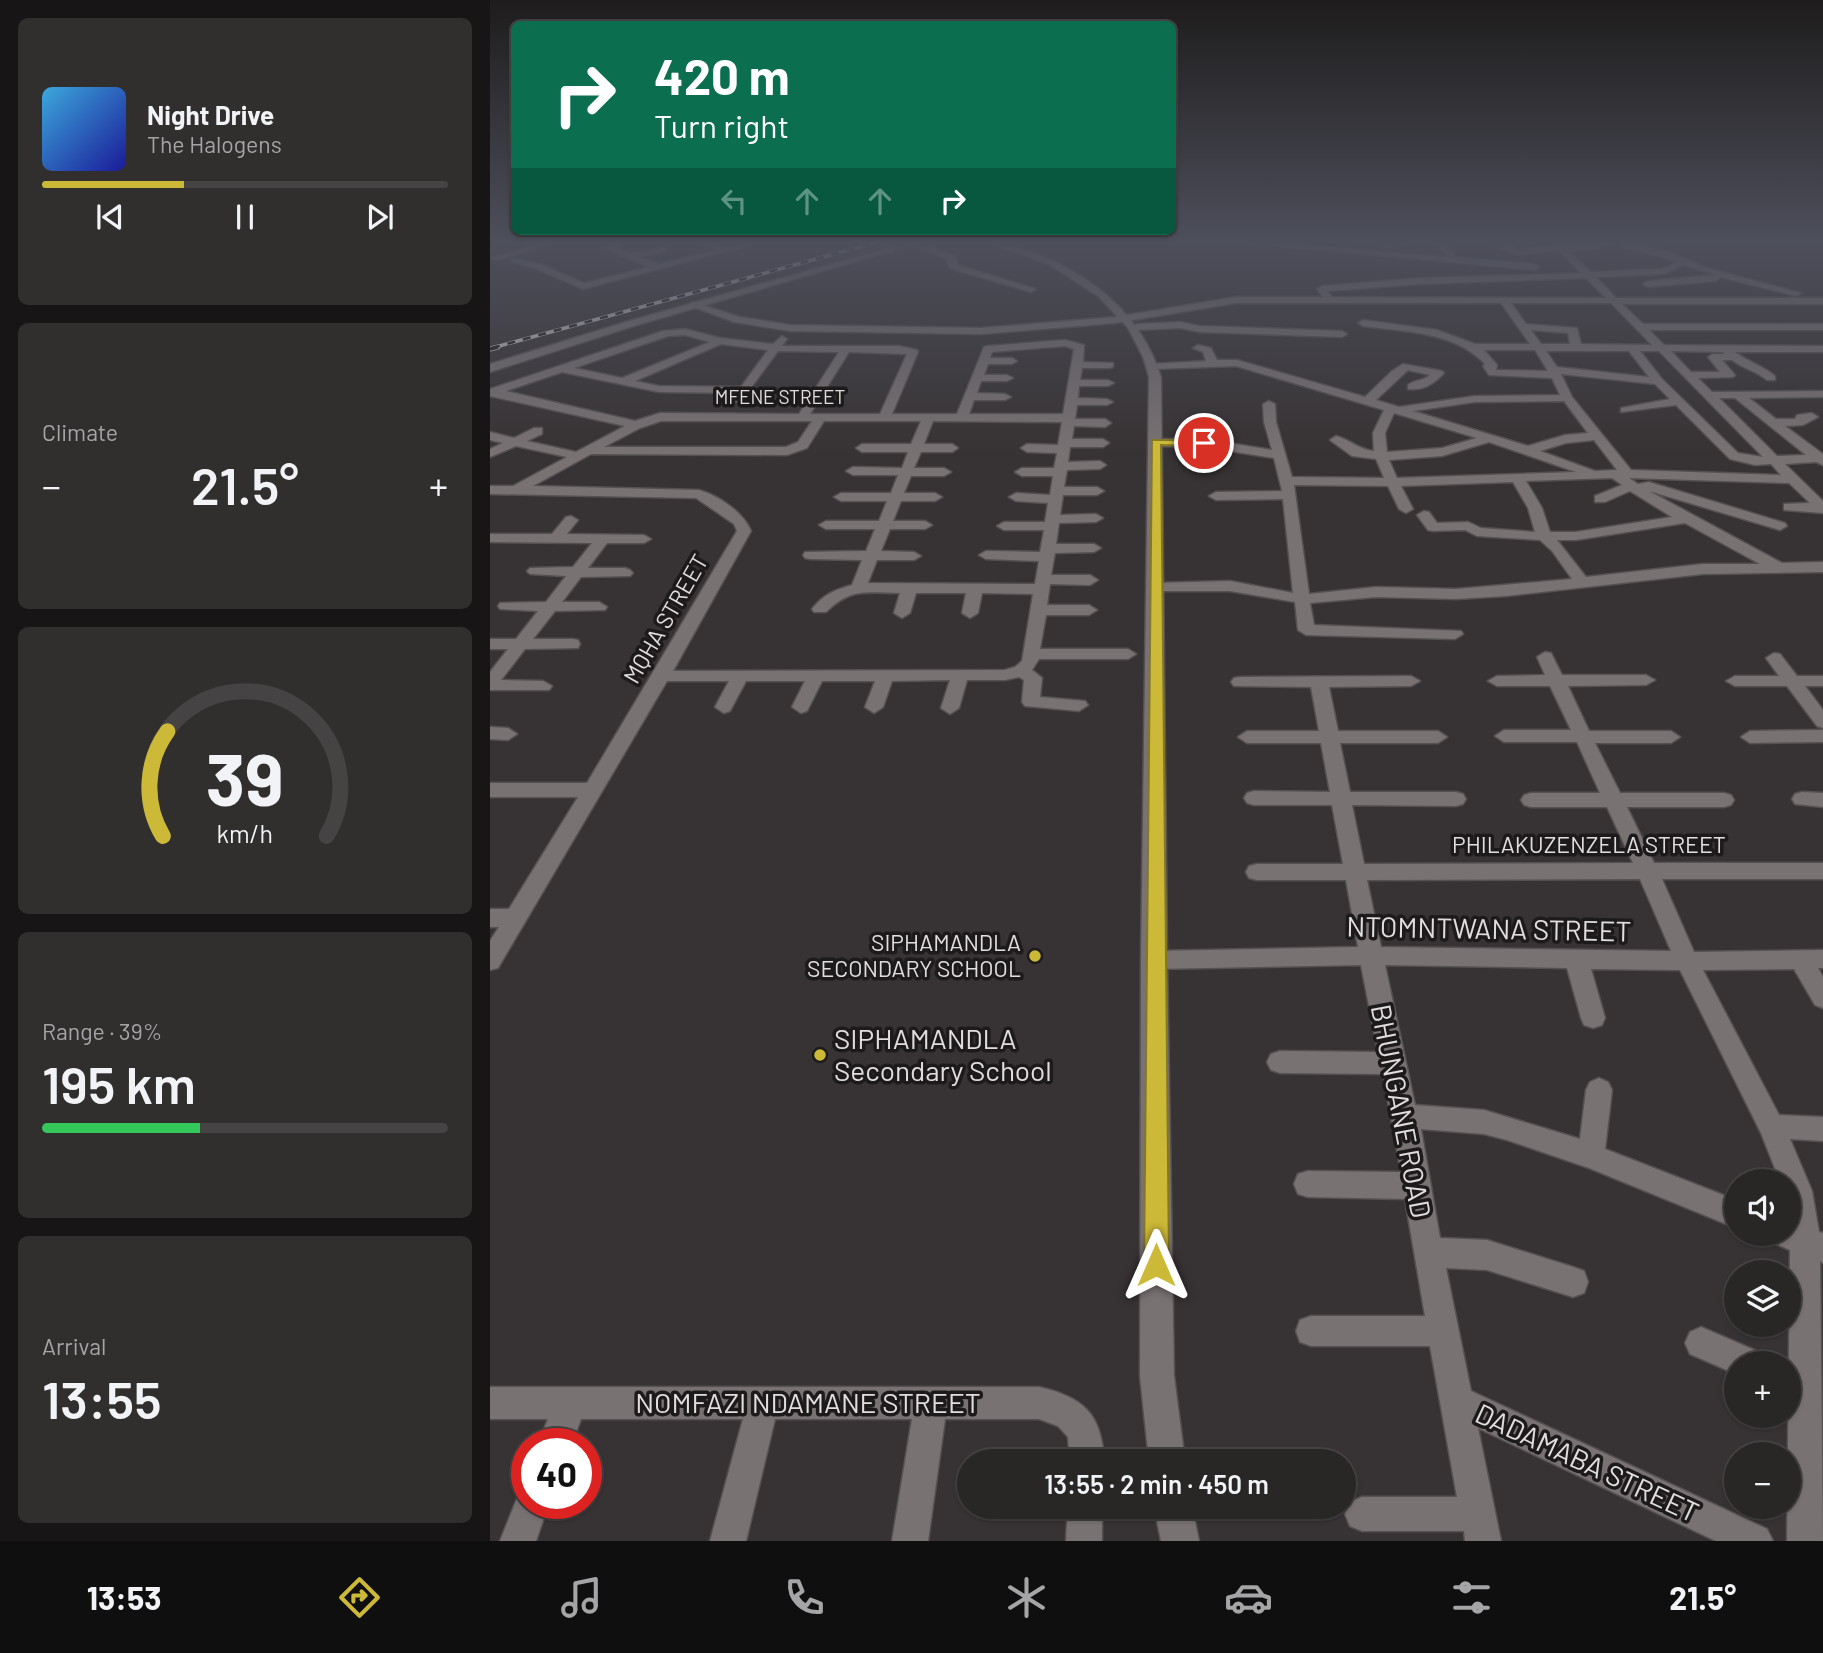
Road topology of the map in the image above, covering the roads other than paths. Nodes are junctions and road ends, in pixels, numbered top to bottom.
1 (677, 311) edge
2 (709, 311) edge
3 (1118, 311) edge
4 (1185, 311) edge
5 (1507, 311) edge
6 (1624, 311) edge
7 (1129, 323) junction
8 (1363, 323) dead end
9 (1524, 327) junction
10 (1640, 327) junction
11 (1823, 327) edge
12 (790, 328) junction
13 (1342, 334) dead end
14 (720, 341) junction
15 (1576, 346) junction
16 (1475, 347) junction
17 (777, 348) junction
18 (1198, 348) dead end
19 (846, 349) junction
20 (1633, 349) junction
21 (1664, 349) junction
22 (1809, 349) junction
23 (1823, 349) edge
24 (1540, 350) junction
25 (1730, 353) junction
26 (1603, 356) junction
27 (1823, 358) edge
28 (982, 361) junction
29 (1012, 361) dead end
30 (664, 364) junction
31 (1213, 364) junction
32 (1077, 365) junction
33 (1109, 365) dead end
34 (1153, 366) junction
35 (490, 368) edge
36 (558, 369) junction
37 (1554, 372) junction
38 (1689, 375) junction
39 (976, 378) junction
40 (1007, 378) dead end
41 (1771, 378) dead end
42 (1658, 381) junction
43 (622, 382) junction
44 (1074, 383) junction
45 (1108, 383) dead end
46 (1412, 387) dead end
47 (659, 389) junction
48 (743, 390) junction
49 (491, 392) edge
50 (563, 393) dead end
51 (1823, 394) edge
52 (1710, 395) junction
53 (1738, 395) junction
54 (968, 396) junction
55 (1004, 397) dead end
56 (1567, 398) junction
57 (1071, 401) junction
58 (1368, 401) junction
59 (1679, 401) junction
60 (1107, 402) dead end
61 (540, 403) junction
62 (611, 403) dead end
63 (1269, 404) dead end
64 (1394, 409) junction
65 (1625, 410) dead end
66 (588, 414) junction
67 (803, 416) junction
68 (885, 416) junction
69 (724, 417) junction
70 (820, 417) junction
71 (929, 417) junction
72 (962, 417) junction
73 (1812, 418) dead end
74 (1068, 420) junction
75 (1105, 423) dead end
76 (1773, 423) junction
77 (636, 425) junction
78 (538, 431) dead end
79 (490, 436) edge
80 (1597, 436) junction
81 (1489, 437) junction
82 (762, 438) dead end
83 (1336, 440) dead end
84 (514, 442) junction
85 (1155, 442) junction
86 (1103, 443) dead end
87 (1064, 446) junction
88 (862, 448) dead end
89 (914, 448) junction
90 (952, 448) dead end
91 (1027, 448) dead end
92 (1528, 450) junction
93 (648, 451) junction
94 (753, 452) junction
95 (491, 453) edge
96 (583, 454) junction
97 (1279, 454) junction
98 (1379, 454) junction
99 (1821, 459) edge
100 (1776, 462) junction
101 (1100, 465) dead end
102 (634, 466) dead end
103 (1061, 469) junction
104 (853, 471) dead end
105 (905, 471) junction
106 (944, 472) dead end
107 (1022, 472) dead end
108 (1596, 475) junction
109 (1517, 477) junction
110 (1793, 478) junction
111 (1625, 479) junction
112 (1391, 482) junction
113 (1288, 488) junction
114 (490, 490) edge
115 (1097, 491) dead end
116 (511, 492) junction
117 (1057, 495) junction
118 (1216, 496) dead end
119 (841, 497) dead end
120 (895, 497) junction
121 (935, 497) dead end
122 (1016, 498) dead end
123 (1600, 499) dead end
124 (490, 503) edge
125 (1789, 507) dead end
126 (1406, 509) dead end
127 (1822, 509) edge
128 (1424, 515) dead end
129 (1096, 518) dead end
130 (1688, 519) junction
131 (571, 520) dead end
132 (1052, 522) junction
133 (826, 525) dead end
134 (884, 525) junction
135 (925, 525) dead end
136 (1004, 526) dead end
137 (1780, 526) dead end
138 (1544, 536) junction
139 (490, 538) edge
140 (556, 538) junction
141 (603, 539) junction
142 (644, 539) dead end
143 (1094, 548) dead end
144 (1047, 553) junction
145 (810, 555) dead end
146 (914, 555) dead end
147 (986, 555) dead end
148 (872, 556) junction
149 (1776, 566) junction
150 (1823, 567) edge
151 (535, 571) dead end
152 (578, 572) junction
153 (625, 573) dead end
154 (1090, 580) dead end
155 (1043, 584) junction
156 (1583, 584) junction
157 (858, 588) junction
158 (1156, 588) junction
159 (909, 589) junction
160 (975, 589) junction
161 (1303, 599) junction
162 (506, 606) dead end
163 (551, 606) junction
164 (599, 607) dead end
165 (820, 609) dead end
166 (1038, 610) junction
167 (1089, 610) dead end
168 (902, 613) dead end
169 (970, 613) dead end
170 (1455, 635) dead end
171 (490, 644) edge
172 (521, 644) junction
173 (572, 644) dead end
174 (1031, 654) junction
175 (1128, 654) dead end
176 (1545, 657) dead end
177 (1774, 658) dead end
178 (1021, 671) junction
179 (960, 675) junction
180 (661, 676) junction
181 (740, 676) junction
182 (816, 676) junction
183 (885, 676) junction
184 (1555, 680) junction
185 (1646, 680) dead end
186 (1790, 680) junction
187 (1319, 681) junction
188 (1412, 681) dead end
189 (1497, 681) dead end
190 (1735, 681) dead end
191 (1823, 681) edge
192 (1240, 682) dead end
193 (490, 684) edge
194 (542, 686) dead end
195 (1079, 705) dead end
196 (724, 707) dead end
197 (801, 707) dead end
198 (874, 707) dead end
199 (950, 708) dead end
200 (1823, 722) edge
201 (1329, 736) junction
202 (1504, 736) dead end
203 (1582, 736) junction
204 (1823, 736) edge
205 (1247, 737) dead end
206 (1438, 737) dead end
207 (1671, 737) dead end
208 (1750, 737) dead end
209 (490, 790) edge
210 (593, 790) junction
211 (1254, 798) dead end
212 (1341, 799) junction
213 (1456, 799) dead end
214 (1614, 799) junction
215 (1531, 800) dead end
216 (1724, 800) dead end
217 (1802, 800) dead end
218 (1823, 800) edge
219 (1355, 871) junction
220 (1823, 871) edge
221 (1257, 872) dead end
222 (1648, 872) junction
223 (490, 918) edge
224 (515, 918) junction
225 (1371, 956) junction
226 (1576, 958) junction
227 (1812, 959) edge
228 (1154, 960) junction
229 (490, 961) edge
230 (1687, 961) junction
231 (1823, 998) edge
232 (1593, 1018) dead end
233 (1280, 1062) dead end
234 (1393, 1062) junction
235 (1599, 1090) dead end
236 (1405, 1116) junction
237 (1772, 1128) junction
238 (1823, 1129) edge
239 (1591, 1156) junction
240 (1308, 1184) dead end
241 (1417, 1186) junction
242 (1724, 1209) edge
243 (1805, 1241) edge
244 (1428, 1252) junction
245 (1573, 1282) dead end
246 (1311, 1331) dead end
247 (1443, 1331) junction
248 (1700, 1343) dead end
249 (1724, 1353) edge
250 (1806, 1388) edge
251 (1458, 1402) junction
252 (490, 1403) edge
253 (763, 1403) junction
254 (931, 1403) junction
255 (570, 1404) junction
256 (561, 1428) edge
257 (1085, 1449) edge
258 (1166, 1449) edge
259 (1362, 1514) dead end
260 (526, 1519) edge
261 (1085, 1519) edge
262 (1175, 1519) edge
263 (1480, 1528) edge
264 (518, 1541) edge
265 (728, 1541) edge
266 (910, 1541) edge
267 (1084, 1541) edge
268 (1180, 1541) edge
269 (1755, 1541) edge
270 (1805, 1541) edge

1 - 35 street
2 - 12 street
3 - 7 street
4 - 7 street
5 - 9 street
6 - 10 street
7 - 12 street
7 - 13 street
7 - 34 street
8 - 16 street
9 - 15 street
9 - 24 street
10 - 11 street
10 - 21 street
12 - 17 street
14 - 17 street
14 - 30 street
14 - 36 street
15 - 24 street
15 - 26 street
16 - 24 street
16 - 37 street
17 - 19 street
17 - 48 street
18 - 31 street
19 - 67 street
19 - 68 street
20 - 21 street
20 - 26 street
20 - 42 street
21 - 25 street
21 - 38 street
22 - 23 street
22 - 25 street
22 - 27 street
24 - 26 street
24 - 37 street
25 - 38 street
25 - 41 street
28 - 29 street
28 - 32 street
28 - 39 street
30 - 43 street
30 - 47 street
31 - 34 street
31 - 58 street
32 - 33 street
32 - 44 street
34 - 85 street
36 - 43 street
36 - 49 street
37 - 42 street
37 - 56 street
38 - 52 street
39 - 40 street
39 - 54 street
42 - 59 street
43 - 47 street
44 - 45 street
44 - 57 street
46 - 58 street
47 - 48 street
48 - 69 street
49 - 61 street
50 - 61 street
51 - 53 street
52 - 53 street
52 - 100 street
53 - 76 street
54 - 55 street
54 - 72 street
56 - 64 street
56 - 80 street
57 - 60 street
57 - 74 street
58 - 64 street
59 - 65 street
59 - 100 street
61 - 66 street
62 - 66 street
63 - 97 street
64 - 81 street
64 - 98 street
66 - 77 street
67 - 69 street, MFENE STREET
67 - 70 street, MFENE STREET
68 - 70 street, MFENE STREET
68 - 71 street, MFENE STREET
69 - 77 street, MFENE STREET
70 - 94 street
71 - 72 street, MFENE STREET
71 - 89 street
72 - 74 street, MFENE STREET
73 - 76 street
74 - 75 street, MFENE STREET
74 - 87 street
76 - 99 street
77 - 96 street, MFENE STREET
78 - 84 street
79 - 84 street
80 - 92 street
80 - 111 street
81 - 92 street
81 - 98 street
82 - 94 street
83 - 98 street
84 - 95 street
84 - 96 street
85 - 97 street
85 - 158 street
86 - 87 street
87 - 91 street
87 - 103 street
88 - 89 street
89 - 90 street
89 - 105 street
92 - 108 street
93 - 94 street
93 - 96 street
93 - 102 street
96 - 116 street, MFENE STREET
97 - 113 street
98 - 112 street
99 - 100 street
100 - 110 street
101 - 103 street
103 - 107 street
103 - 117 street
104 - 105 street
105 - 106 street
105 - 120 street
108 - 109 street
108 - 111 street
109 - 112 street
109 - 138 street
110 - 111 street
110 - 127 street
111 - 123 street
111 - 130 street
111 - 137 street
112 - 113 street
112 - 126 street
113 - 118 street
113 - 161 street
114 - 116 street, MQHA STREET
115 - 117 street
116 - 124 street, MFENE STREET
116 - 180 street, MQHA STREET
117 - 122 street
117 - 132 street
119 - 120 street
120 - 121 street
120 - 134 street
125 - 127 street
128 - 138 street
129 - 132 street
130 - 138 street
130 - 149 street
131 - 140 street
132 - 136 street
132 - 144 street
133 - 134 street
134 - 135 street
134 - 148 street
138 - 156 street
139 - 140 street
140 - 141 street
141 - 142 street
141 - 152 street
143 - 144 street
144 - 147 street
144 - 155 street
145 - 148 street
146 - 148 street
148 - 157 street
149 - 150 street
149 - 156 street
151 - 152 street
152 - 153 street
152 - 163 street
154 - 155 street
155 - 160 street
155 - 166 street
156 - 161 street
157 - 159 street
157 - 165 street
158 - 161 street
158 - 228 street
159 - 160 street
159 - 168 street
160 - 169 street
161 - 170 street
162 - 163 street
163 - 164 street
163 - 172 street
166 - 167 street
166 - 174 street
171 - 172 street
172 - 173 street
172 - 193 street
174 - 175 street
174 - 178 street
176 - 184 street
177 - 186 street
178 - 179 street
178 - 195 street
179 - 183 street
179 - 199 street
180 - 181 street
180 - 210 street, MQHA STREET
181 - 182 street
181 - 196 street
182 - 183 street
182 - 197 street
183 - 198 street
184 - 185 street
184 - 189 street
184 - 203 street
186 - 190 street
186 - 191 street
186 - 200 street
187 - 188 street
187 - 192 street
187 - 201 street, BHUNGANE ROAD
193 - 194 street
201 - 205 street
201 - 206 street
201 - 212 street, BHUNGANE ROAD
202 - 203 street
203 - 207 street
203 - 214 street
204 - 208 street
209 - 210 street
210 - 224 street, MQHA STREET
211 - 212 street
212 - 213 street
212 - 219 street, BHUNGANE ROAD
214 - 215 street
214 - 216 street
214 - 222 street
217 - 218 street
219 - 221 street, PHILAKUZENZELA STREET
219 - 222 street, PHILAKUZENZELA STREET
219 - 225 street, BHUNGANE ROAD
220 - 222 street, PHILAKUZENZELA STREET
222 - 230 street
223 - 224 street
224 - 229 street, MQHA STREET
225 - 226 street, NTOMNTWANA STREET
225 - 228 street, NTOMNTWANA STREET
225 - 234 street, BHUNGANE ROAD
226 - 230 street, NTOMNTWANA STREET
226 - 232 street
227 - 230 street, NTOMNTWANA STREET
227 - 231 street
228 - 258 street
230 - 237 street
233 - 234 street
234 - 236 street, BHUNGANE ROAD
235 - 239 street
236 - 239 street
236 - 241 street, BHUNGANE ROAD
237 - 238 street
237 - 243 street
239 - 242 street
240 - 241 street
241 - 244 street, BHUNGANE ROAD
243 - 250 street
244 - 245 street
244 - 247 street, BHUNGANE ROAD
246 - 247 street
247 - 251 street, BHUNGANE ROAD
248 - 249 street
250 - 270 street
251 - 263 street, BHUNGANE ROAD
251 - 269 street, DADAMABA STREET
252 - 255 street, NOMFAZI NDAMANE STREET
253 - 254 street, NOMFAZI NDAMANE STREET
253 - 255 street, NOMFAZI NDAMANE STREET
253 - 265 street
254 - 257 street, NOMFAZI NDAMANE STREET
254 - 266 street
255 - 256 street
259 - 263 street
260 - 264 street
261 - 267 street
262 - 268 street

